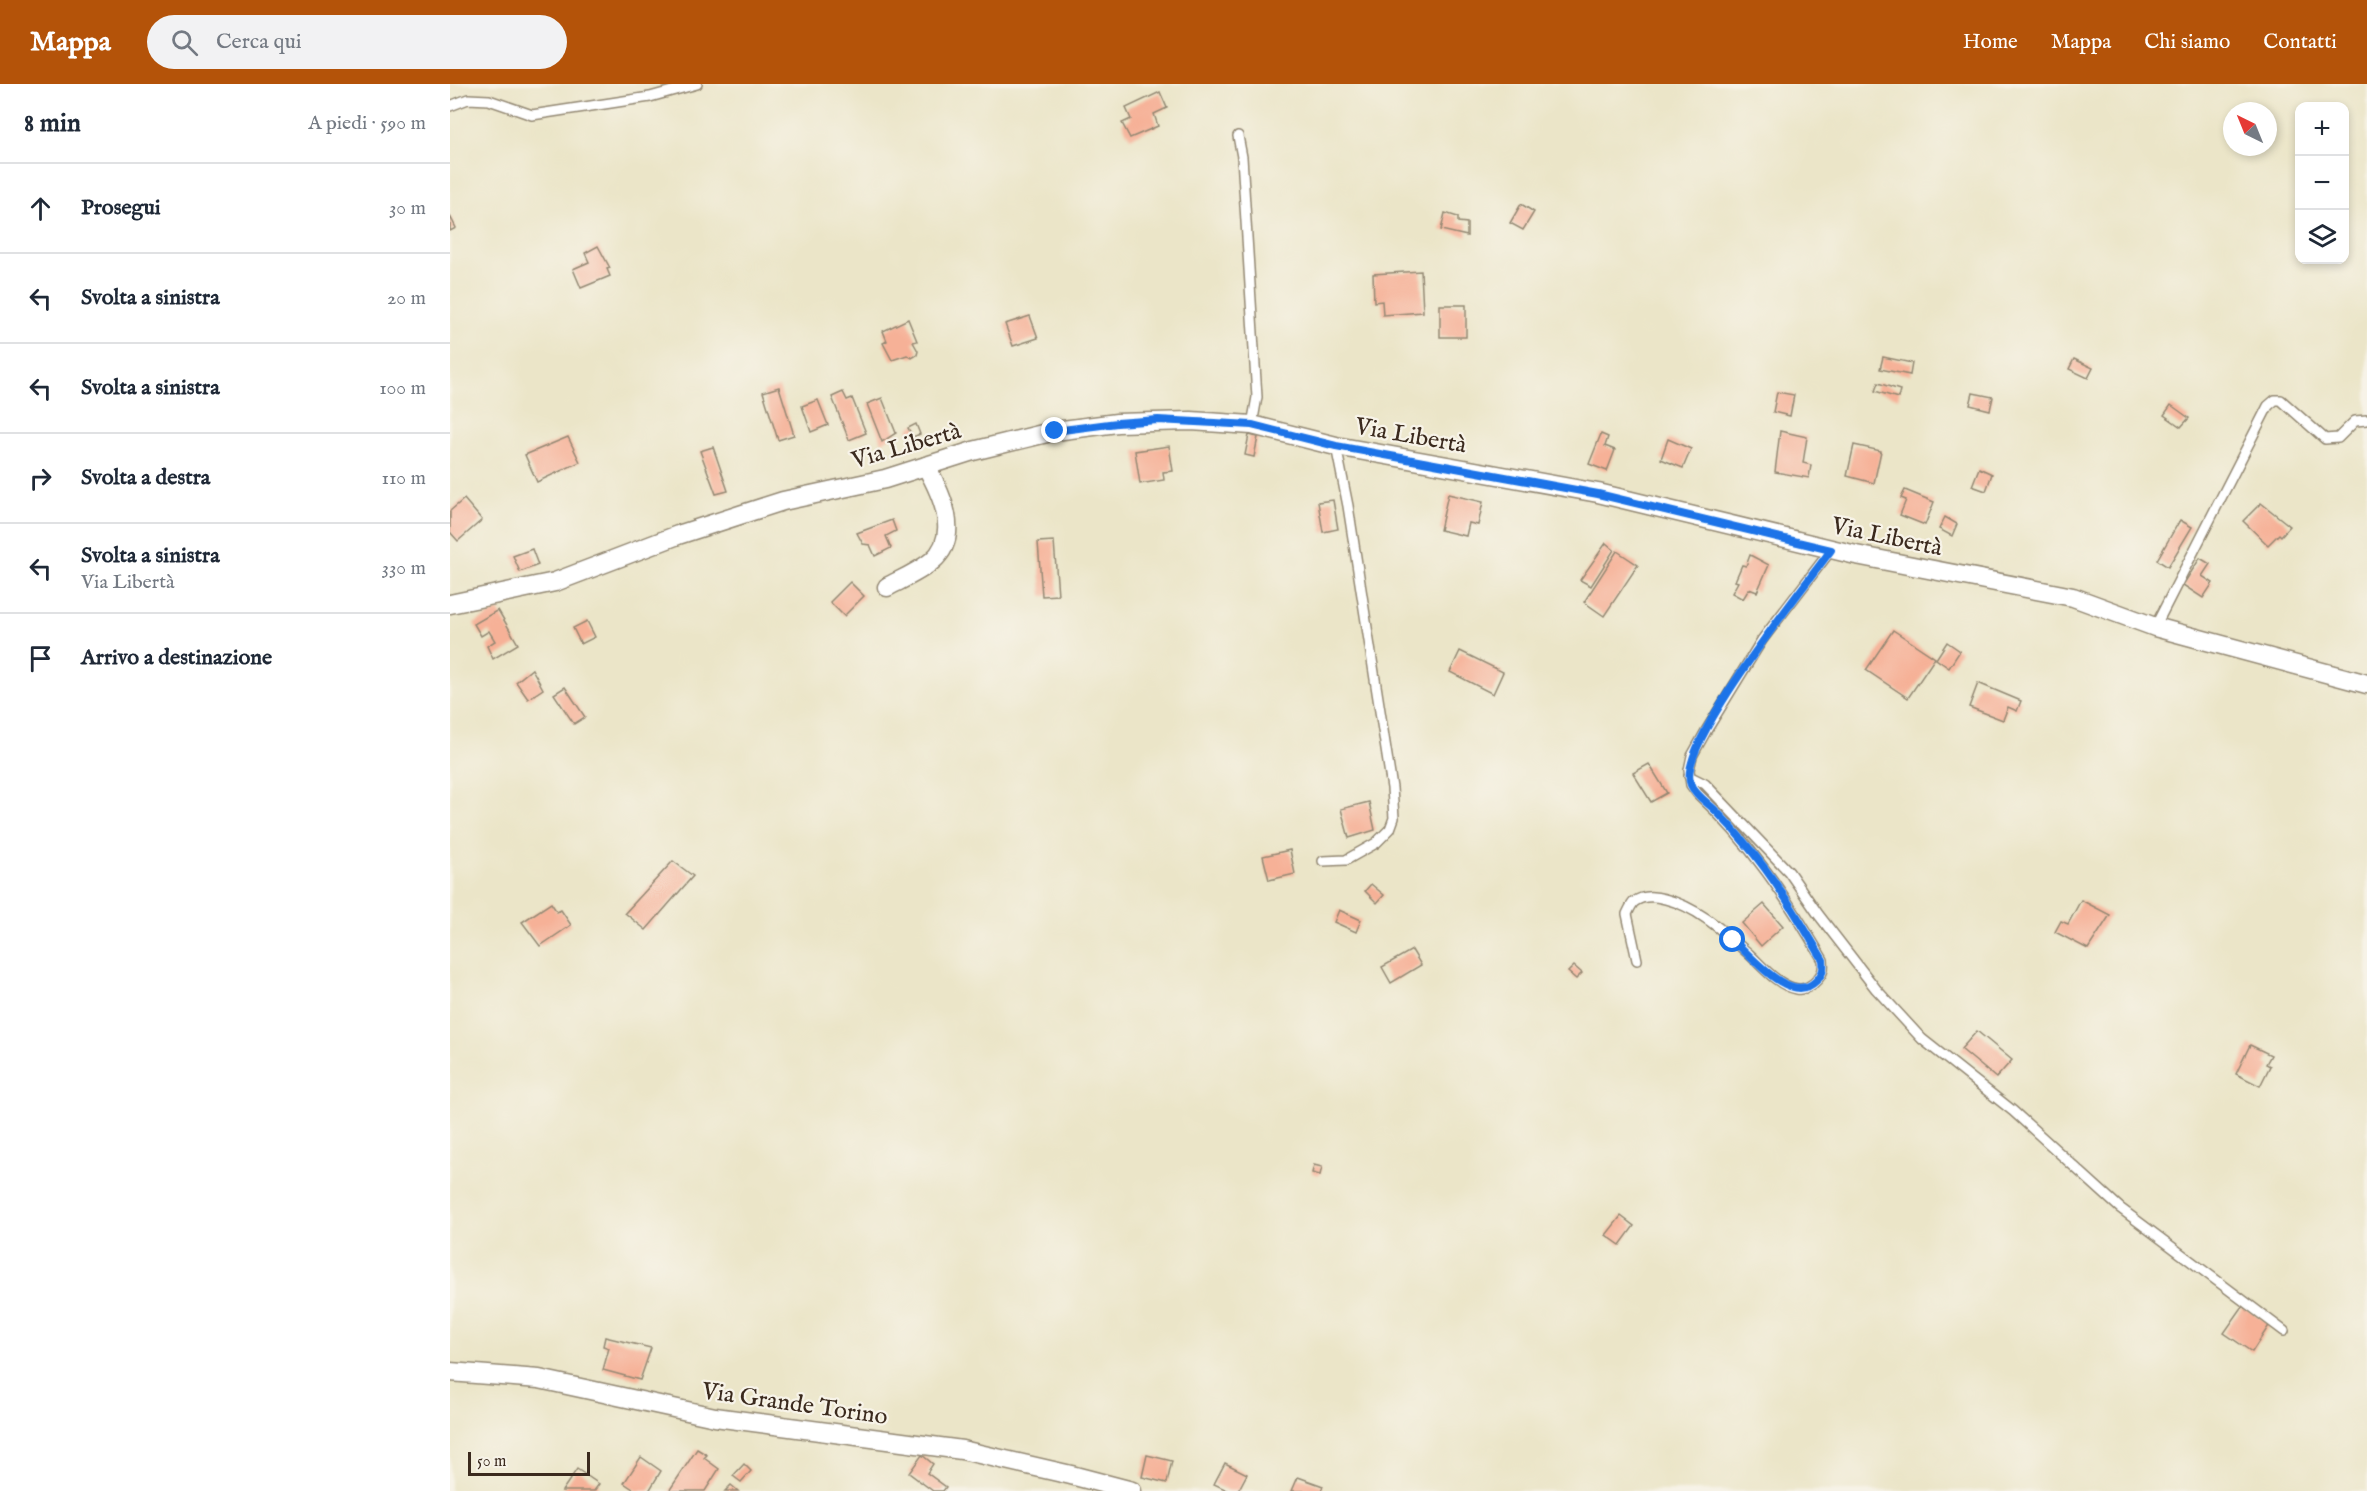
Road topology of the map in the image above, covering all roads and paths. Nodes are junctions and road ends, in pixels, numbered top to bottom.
1 (697, 84) edge
2 (450, 106) edge
3 (1238, 136) dead end
4 (2367, 420) edge
5 (1252, 425) junction
6 (1336, 446) junction
7 (926, 466) junction
8 (1831, 550) junction
9 (887, 587) dead end
10 (450, 604) edge
11 (2155, 627) junction
12 (2367, 684) edge
13 (1689, 776) junction
14 (1323, 861) dead end
15 (1637, 960) dead end
16 (2284, 1331) dead end
17 (450, 1372) edge
18 (1132, 1491) edge

1 - 2 lane
3 - 5 lane
4 - 11 lane
5 - 6 street, Via Libertà
5 - 7 street, Via Libertà
6 - 8 street, Via Libertà
6 - 14 lane
7 - 9 street
7 - 10 street, Via Libertà
8 - 11 street, Via Libertà
8 - 13 lane
11 - 12 street, Via Libertà
13 - 15 lane
13 - 16 lane
17 - 18 street, Via Grande Torino

